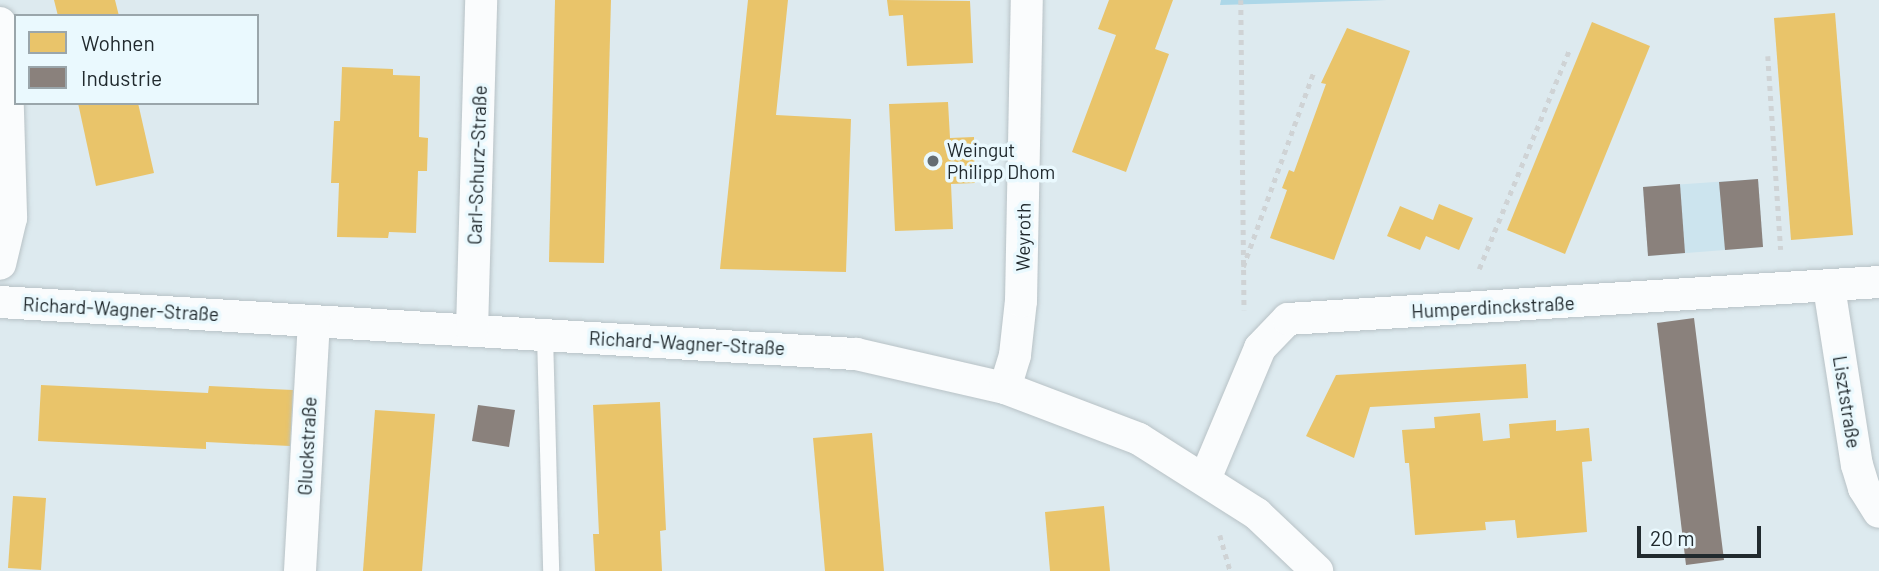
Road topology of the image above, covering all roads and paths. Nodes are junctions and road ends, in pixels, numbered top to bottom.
1 (481, 0) edge
2 (1027, 0) edge
3 (1241, 0) edge
4 (0, 23) edge
5 (1569, 51) dead end
6 (1768, 56) dead end
7 (1314, 71) dead end
8 (0, 264) edge
9 (1242, 271) junction
10 (1879, 282) edge
11 (1829, 287) junction
12 (1784, 290) junction
13 (0, 302) edge
14 (1462, 309) junction
15 (314, 321) junction
16 (472, 330) junction
17 (545, 335) junction
18 (1260, 348) junction
19 (1005, 388) junction
20 (1205, 479) junction
21 (1879, 512) edge
22 (300, 571) edge
23 (551, 571) edge
24 (1317, 571) edge

1 - 16 street, Carl-Schurz-Straße
2 - 19 street, Weyroth
3 - 9 path
4 - 8 street
5 - 14 path
6 - 12 path
7 - 9 path
9 - 18 path
10 - 11 street, Humperdinckstraße
11 - 12 street, Humperdinckstraße
11 - 21 street, Lisztstraße
12 - 14 street, Humperdinckstraße
13 - 15 street, Richard-Wagner-Straße
14 - 18 street, Humperdinckstraße
15 - 16 street, Richard-Wagner-Straße
15 - 22 street, Gluckstraße
16 - 17 street, Richard-Wagner-Straße
17 - 19 street, Richard-Wagner-Straße
17 - 23 lane
18 - 20 street, Humperdinckstraße
19 - 20 street, Richard-Wagner-Straße
20 - 24 street, Richard-Wagner-Straße

